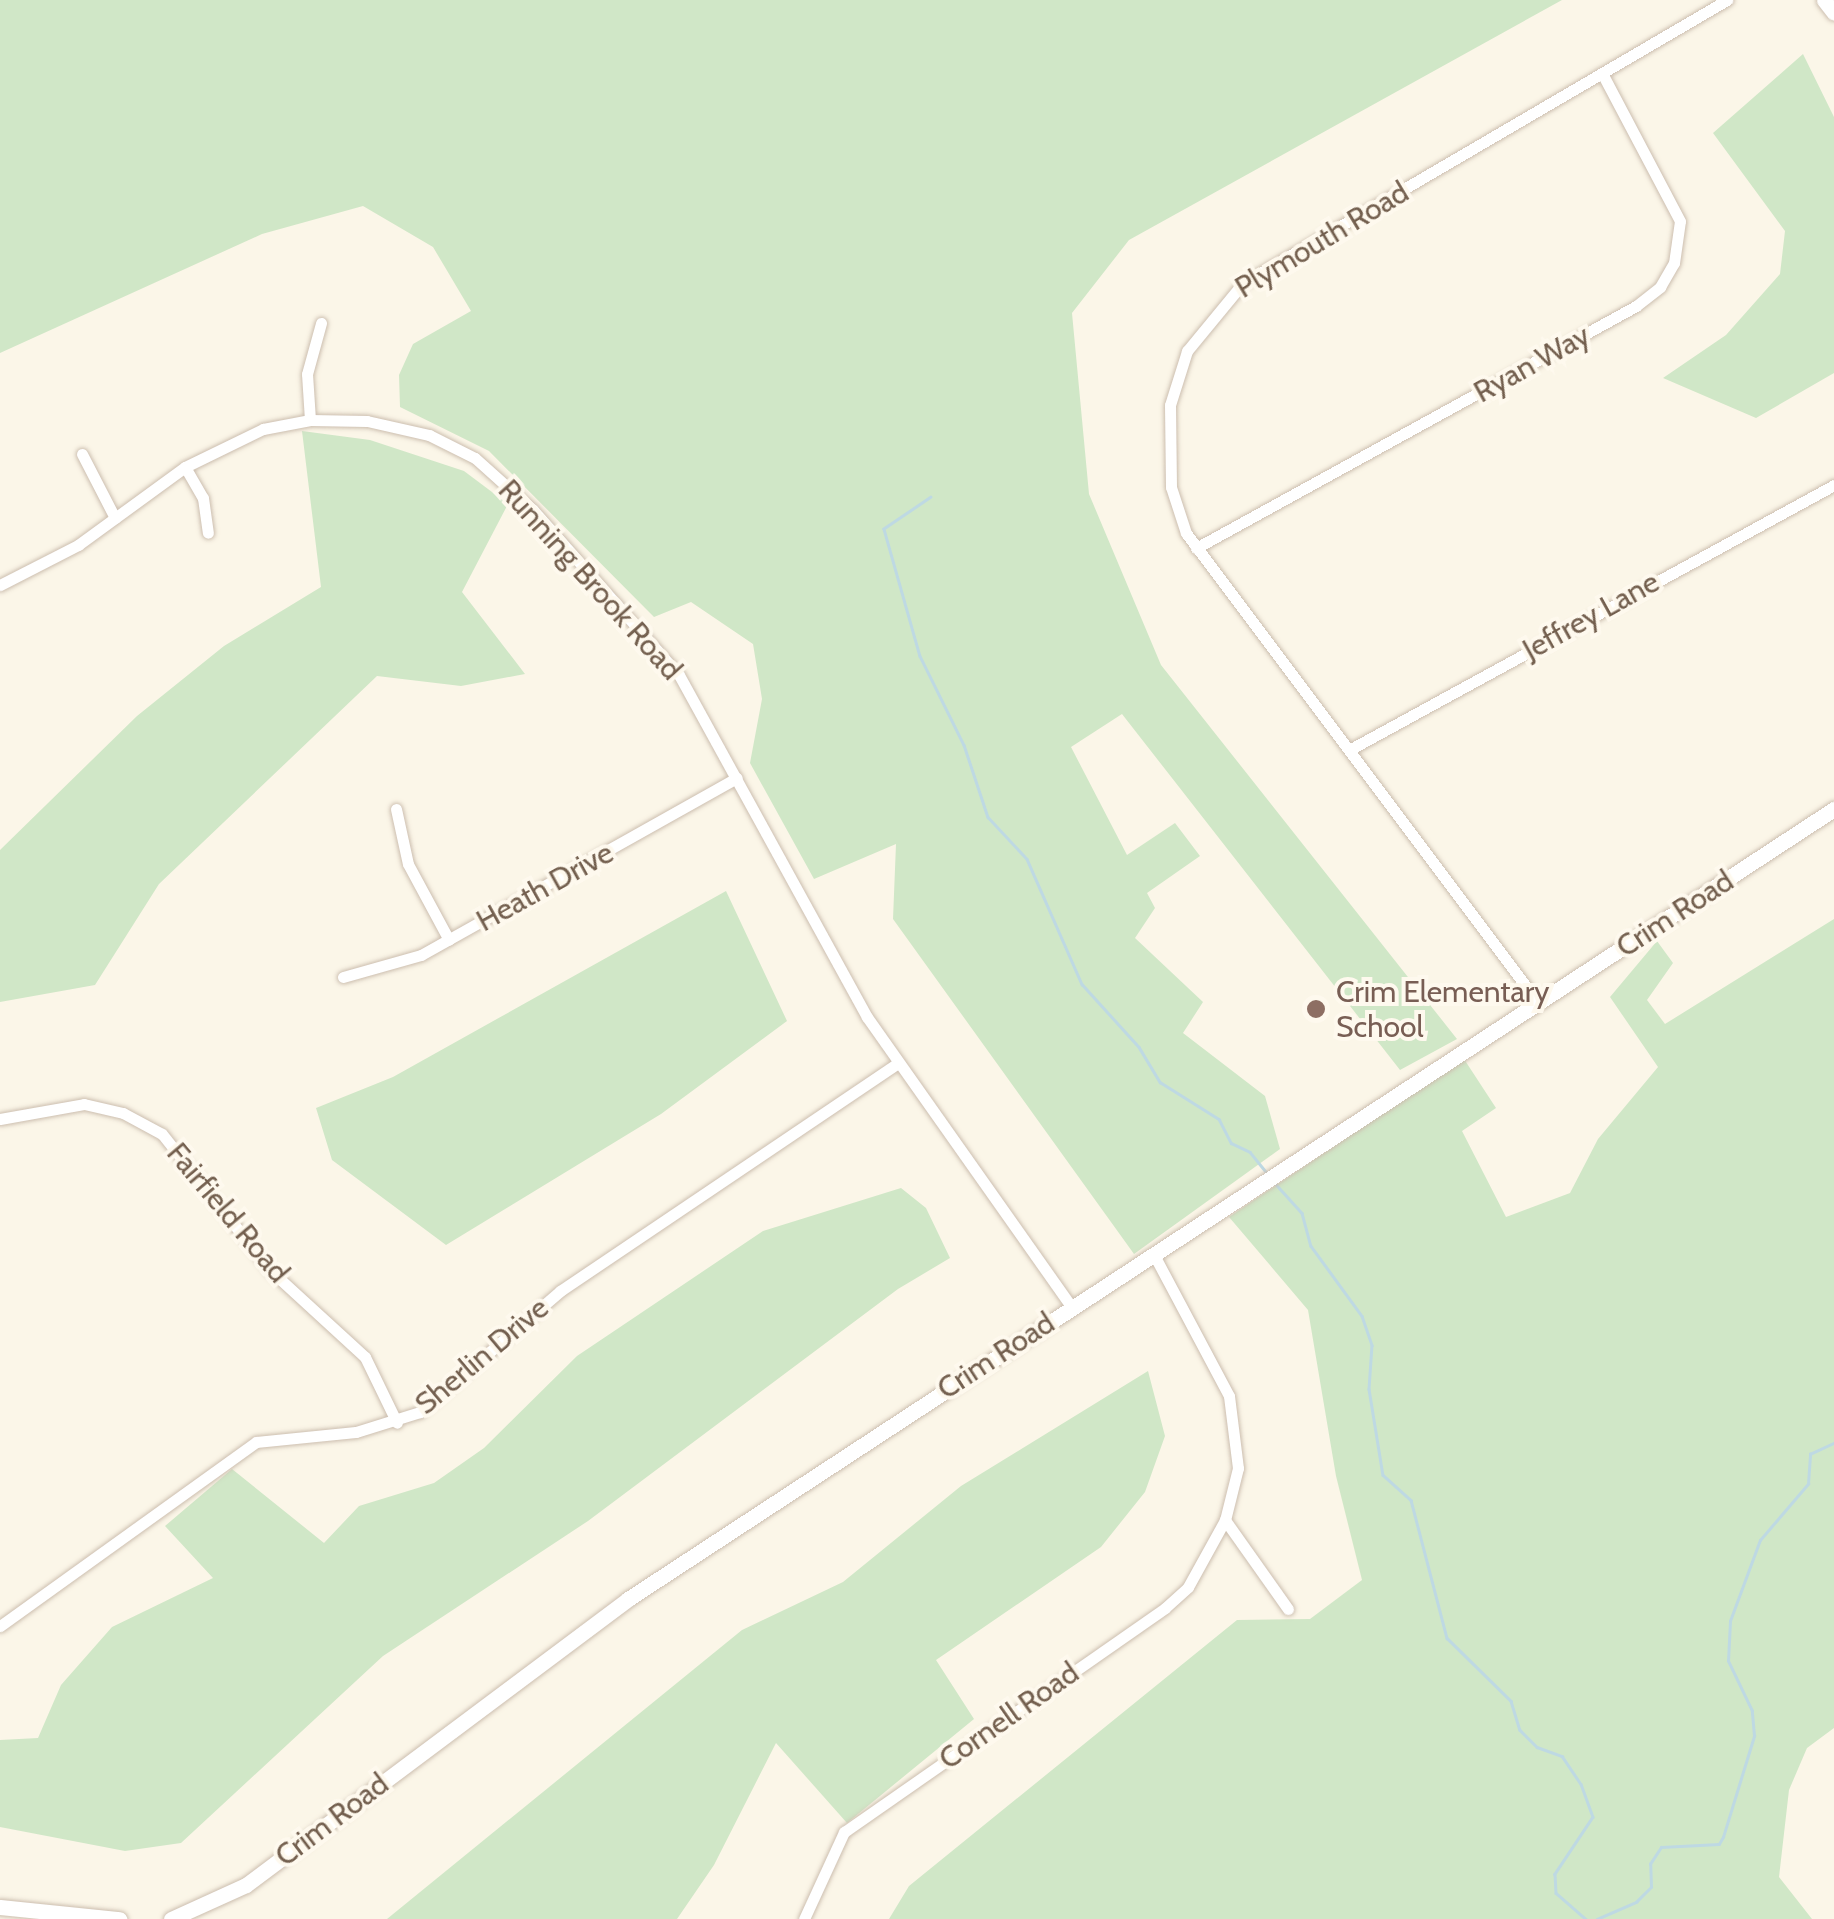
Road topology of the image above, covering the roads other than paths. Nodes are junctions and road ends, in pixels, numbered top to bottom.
1 (1728, 0) edge
2 (1824, 0) edge
3 (1834, 13) edge
4 (1604, 77) junction
5 (321, 323) dead end
6 (310, 420) junction
7 (82, 454) dead end
8 (185, 467) junction
9 (1834, 485) edge
10 (116, 518) junction
11 (208, 533) dead end
12 (1196, 548) junction
13 (0, 585) edge
14 (1348, 750) junction
15 (737, 778) junction
16 (396, 809) dead end
17 (1834, 810) edge
18 (448, 940) junction
19 (344, 976) dead end
20 (1537, 1001) junction
21 (897, 1064) junction
22 (0, 1119) edge
23 (1154, 1253) junction
24 (1071, 1306) junction
25 (396, 1422) junction
26 (1225, 1520) junction
27 (1288, 1609) dead end
28 (0, 1626) edge
29 (0, 1906) edge
30 (203, 1915) edge
31 (119, 1919) edge
32 (172, 1919) edge
33 (804, 1919) edge

1 - 4 street, Plymouth Road
2 - 3 street
4 - 12 street, Plymouth Road
4 - 12 street, Ryan Way
5 - 6 street
6 - 8 street, Running Brook Road
6 - 15 street, Running Brook Road
7 - 10 street
8 - 10 street, Running Brook Road
8 - 11 street
9 - 14 street, Jeffrey Lane
10 - 13 street, Running Brook Road
12 - 14 street, Plymouth Road
14 - 20 street, Plymouth Road
15 - 18 street, Heath Drive
15 - 21 street, Running Brook Road
16 - 18 street
17 - 20 street, Crim Road
18 - 19 street, Heath Drive
20 - 23 street, Crim Road
21 - 24 street, Running Brook Road
21 - 25 street, Sherlin Drive
22 - 25 street, Fairfield Road
23 - 24 street, Crim Road
23 - 26 street, Cornell Road
24 - 30 street, Crim Road
25 - 28 street, Sherlin Drive
26 - 27 street
26 - 33 street, Cornell Road
29 - 31 street
30 - 32 street, Crim Road

